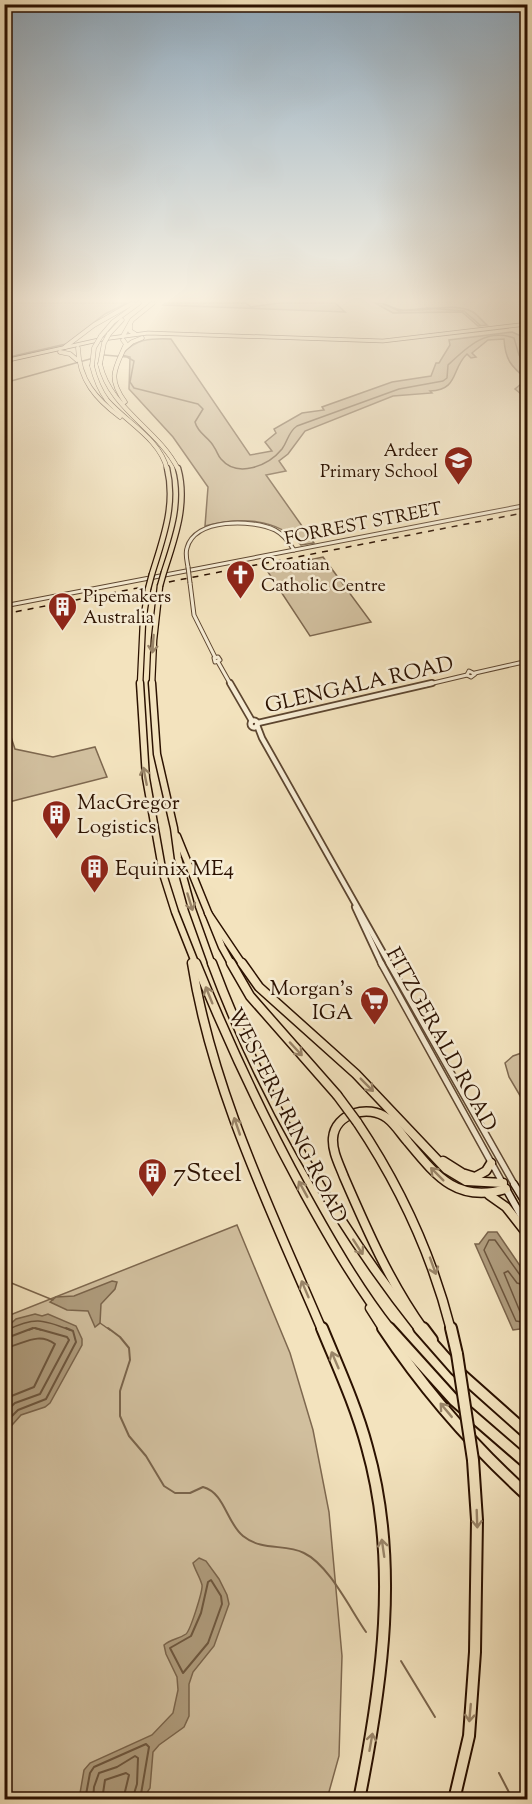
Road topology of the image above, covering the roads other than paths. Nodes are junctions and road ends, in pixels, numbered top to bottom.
1 (89, 387) edge
2 (99, 387) edge
3 (108, 387) edge
4 (116, 387) edge
5 (149, 428) junction
6 (149, 438) junction
7 (528, 505) edge
8 (290, 543) junction
9 (303, 549) junction
10 (294, 550) junction
11 (273, 554) junction
12 (166, 573) junction
13 (4, 606) edge
14 (528, 661) edge
15 (255, 724) junction
16 (173, 825) junction
17 (351, 896) junction
18 (208, 913) junction
19 (192, 954) junction
20 (452, 1074) junction
21 (443, 1077) junction
22 (427, 1148) junction
23 (491, 1163) junction
24 (508, 1186) junction
25 (489, 1195) junction
26 (528, 1207) edge
27 (528, 1228) edge
28 (528, 1235) edge
29 (353, 1277) junction
30 (451, 1364) junction
31 (528, 1434) edge
32 (528, 1464) edge
33 (528, 1496) edge
34 (360, 1800) edge
35 (454, 1800) edge

1 - 6 highway
2 - 6 highway, WESTERN RING ROAD, bridge
3 - 5 highway, WESTERN RING ROAD, bridge
4 - 5 highway
5 - 12 highway, WESTERN RING ROAD
19 -> 6 highway, WESTERN RING ROAD, bridge
7 - 9 street, FORREST STREET
8 - 9 street
8 - 10 street, FITZGERALD ROAD
8 - 11 street
8 - 15 street, FITZGERALD ROAD, bridge
9 - 10 street, FORREST STREET
10 - 11 street, FORREST STREET
11 - 12 street, FORREST STREET
12 - 13 street, FORREST STREET
12 -> 16 highway, WESTERN RING ROAD, bridge
14 - 15 street, GLENGALA ROAD
15 - 17 street, FITZGERALD ROAD
16 - 18 highway
16 -> 30 highway, WESTERN RING ROAD
17 - 20 street, FITZGERALD ROAD
17 - 21 street, FITZGERALD ROAD
18 -> 22 highway
18 -> 35 highway, bridge
29 -> 19 highway, WESTERN RING ROAD
34 -> 19 highway
20 - 21 street
20 - 24 street, FITZGERALD ROAD
21 - 23 street, FITZGERALD ROAD
22 - 23 highway
22 - 24 highway
23 - 24 street, FITZGERALD ROAD
24 - 25 highway
24 - 26 main road, FITZGERALD ROAD
24 - 27 main road, FITZGERALD ROAD
25 - 28 highway
25 -> 30 highway
29 - 32 highway, WESTERN RING ROAD
33 -> 29 highway
30 - 31 highway, WESTERN RING ROAD

